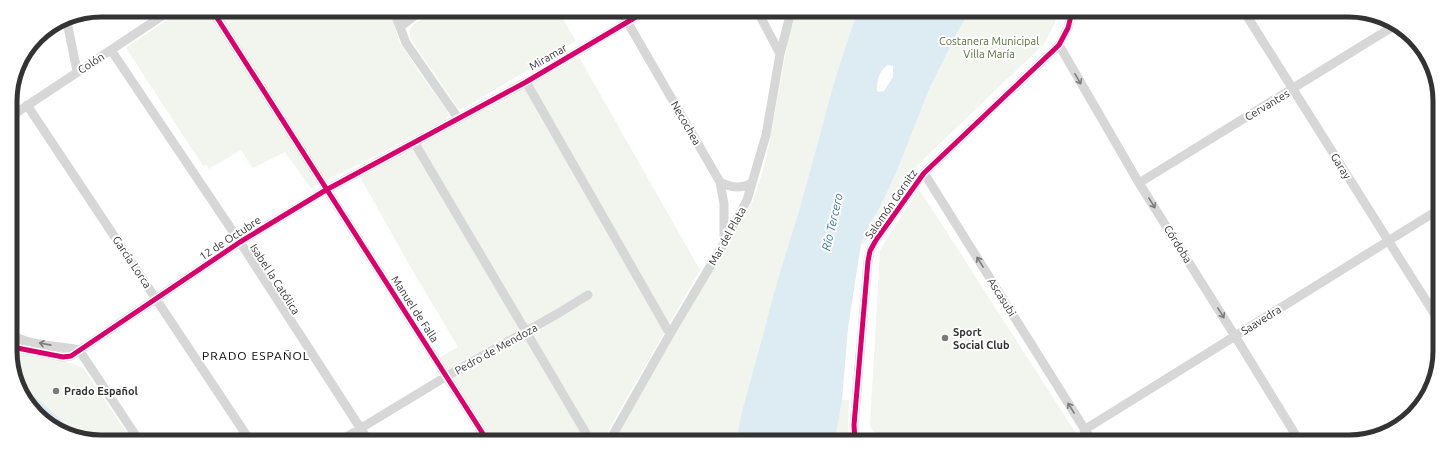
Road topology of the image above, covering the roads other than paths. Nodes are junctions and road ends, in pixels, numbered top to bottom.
1 (160, 17) edge
2 (216, 17) edge
3 (396, 17) edge
4 (413, 17) edge
5 (625, 17) edge
6 (636, 17) edge
7 (761, 17) edge
8 (790, 17) edge
9 (1071, 17) edge
10 (1247, 17) edge
11 (628, 22) junction
12 (67, 24) edge
13 (400, 27) junction
14 (1391, 28) edge
15 (1059, 45) junction
16 (111, 50) junction
17 (780, 54) junction
18 (77, 71) junction
19 (526, 82) junction
20 (1292, 90) junction
21 (28, 105) junction
22 (17, 112) edge
23 (458, 118) junction
24 (414, 142) junction
25 (924, 173) junction
26 (720, 182) junction
27 (752, 183) junction
28 (1139, 183) junction
29 (326, 190) junction
30 (1433, 213) edge
31 (1388, 241) junction
32 (240, 242) junction
33 (724, 243) junction
34 (588, 295) dead end
35 (156, 298) junction
36 (1433, 312) edge
37 (527, 332) junction
38 (670, 334) junction
39 (1235, 336) junction
40 (17, 338) edge
41 (17, 348) edge
42 (79, 350) junction
43 (446, 376) junction
44 (361, 428) junction
45 (1084, 430) junction
46 (135, 435) edge
47 (246, 435) edge
48 (350, 435) edge
49 (365, 435) edge
50 (485, 435) edge
51 (587, 435) edge
52 (613, 435) edge
53 (855, 435) edge
54 (1088, 435) edge
55 (1296, 435) edge

1 - 16 street, Colón
2 - 29 street, Manuel de Falla
3 - 13 street
4 - 13 street
5 - 11 street, Necochea
6 - 11 street, Miramar
7 - 17 street
8 - 17 street, Mar del Plata
9 - 15 street, Salomón Gornitz
10 - 20 street, Garay
11 - 19 street, Miramar
11 - 26 street, Necochea
12 - 18 street
13 - 23 street
14 - 20 street, Cervantes
15 - 25 street, Salomón Gornitz
15 -> 28 street, Córdoba
16 - 18 street, Colón
16 - 32 street, Isabel la Católica
17 - 27 street, Mar del Plata
18 - 21 street, Colón
19 - 23 street, Miramar
19 - 38 street
20 - 28 street, Cervantes
20 - 31 street, Garay
21 - 22 street, Colón
21 - 35 street, García Lorca
23 - 24 street, 12 de Octubre
24 - 29 street, 12 de Octubre
24 - 37 street
45 -> 25 street, Ascasubi
25 - 53 street, Salomón Gornitz
26 - 27 street
26 - 33 street, Necochea
27 - 33 street, Mar del Plata
28 -> 39 street, Córdoba
29 - 32 street, 12 de Octubre
29 - 43 street, Manuel de Falla
30 - 31 street, Saavedra
31 - 36 street, Garay
31 - 39 street, Saavedra
32 - 35 street, 12 de Octubre
32 - 44 street, Isabel la Católica
33 - 38 street, Mar del Plata
34 - 37 street, Pedro de Mendoza
35 - 42 street, 12 de Octubre
35 - 47 street, García Lorca
37 - 43 street, Pedro de Mendoza
37 - 51 street
38 - 52 street, Mar del Plata
39 - 45 street, Saavedra
39 - 55 street, Córdoba
42 -> 40 street
41 - 42 street, 12 de Octubre
42 - 46 street
43 - 44 street, Pedro de Mendoza
43 - 50 street, Manuel de Falla
44 - 48 street, Pedro de Mendoza
44 - 49 street, Isabel la Católica
45 - 54 street, Ascasubi

